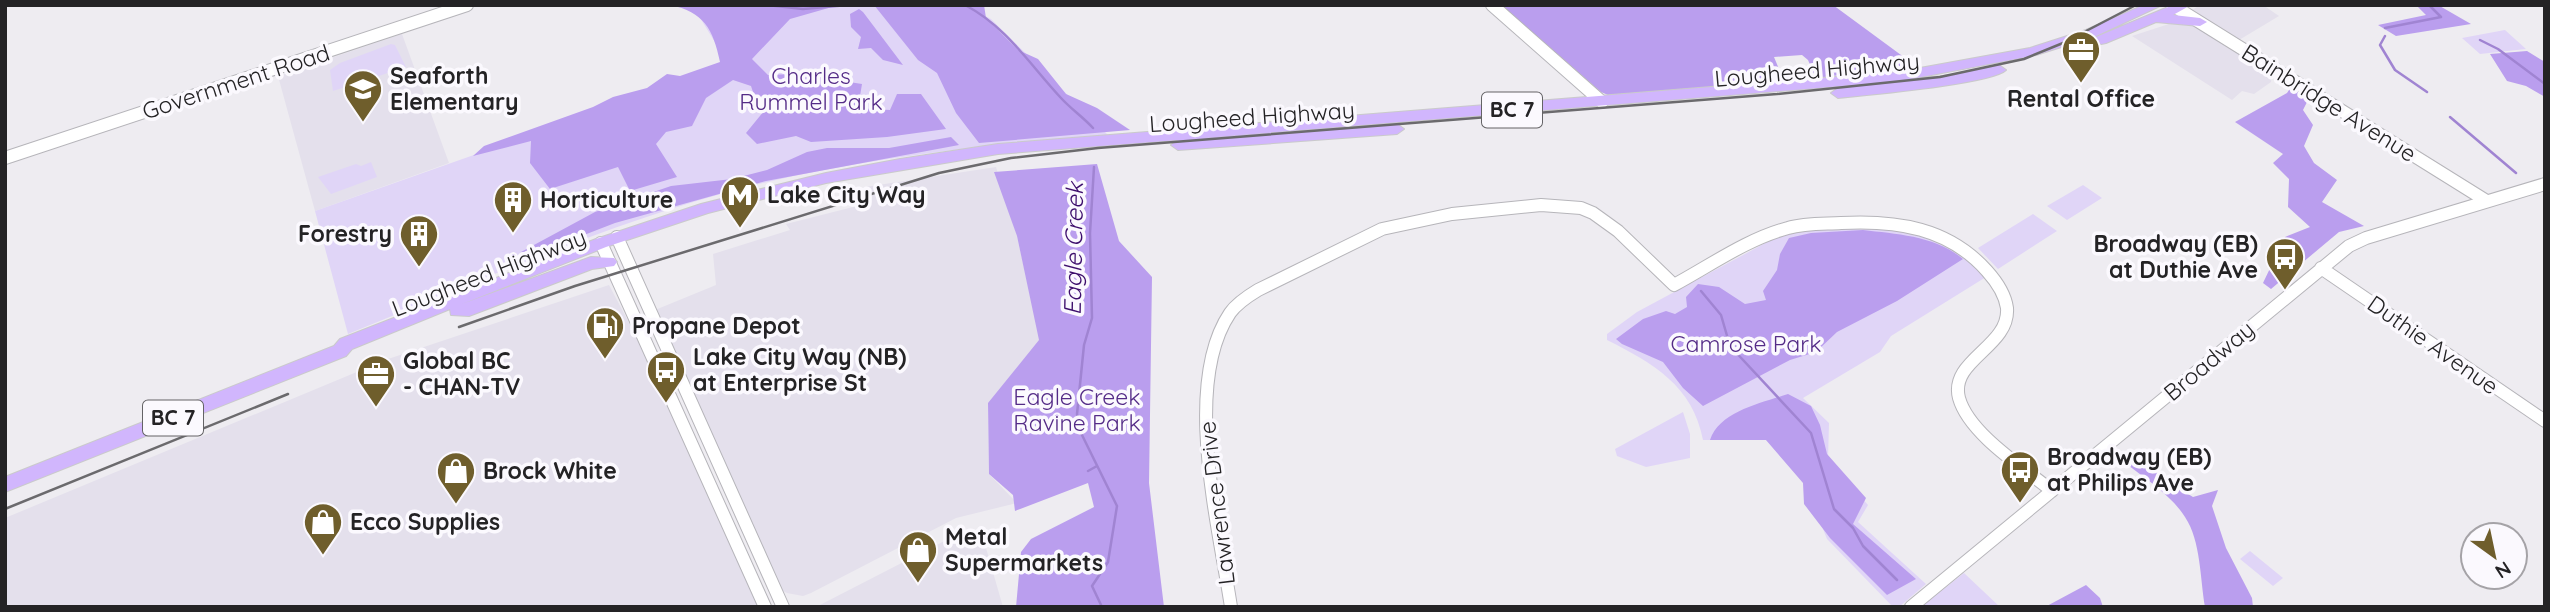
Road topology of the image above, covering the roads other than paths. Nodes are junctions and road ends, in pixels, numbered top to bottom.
1 (467, 5) edge
2 (1492, 5) edge
3 (2178, 6) edge
4 (2156, 12) edge
5 (2200, 22) junction
6 (1602, 102) junction
7 (5, 158) edge
8 (2545, 184) edge
9 (2485, 200) junction
10 (610, 248) junction
11 (2321, 268) junction
12 (457, 311) joint
13 (340, 351) junction
14 (2545, 421) edge
15 (5, 485) edge
16 (2052, 491) junction
17 (765, 607) edge
18 (783, 607) edge
19 (1231, 607) edge
20 (1911, 607) edge

1 - 7 street, Government Road
2 - 6 street
3 - 4 main road, Lougheed Highway / BC 7
3 - 5 street, Bainbridge Avenue
4 - 5 main road
4 - 6 main road, Lougheed Highway / BC 7
4 - 10 main road, Lougheed Highway / BC 7
5 - 9 street, Bainbridge Avenue
6 - 10 main road, Lougheed Highway / BC 7
8 - 9 street, Broadway
9 - 11 street, Broadway
10 - 12 main road
10 - 13 main road, Lougheed Highway / BC 7
10 - 17 street
10 - 18 street
11 - 14 street, Duthie Avenue
11 - 16 street, Broadway
12 - 13 main road, Lougheed Highway / BC 7
13 - 15 main road, Lougheed Highway / BC 7
16 - 19 street, Lawrence Drive
16 - 20 street, Broadway

